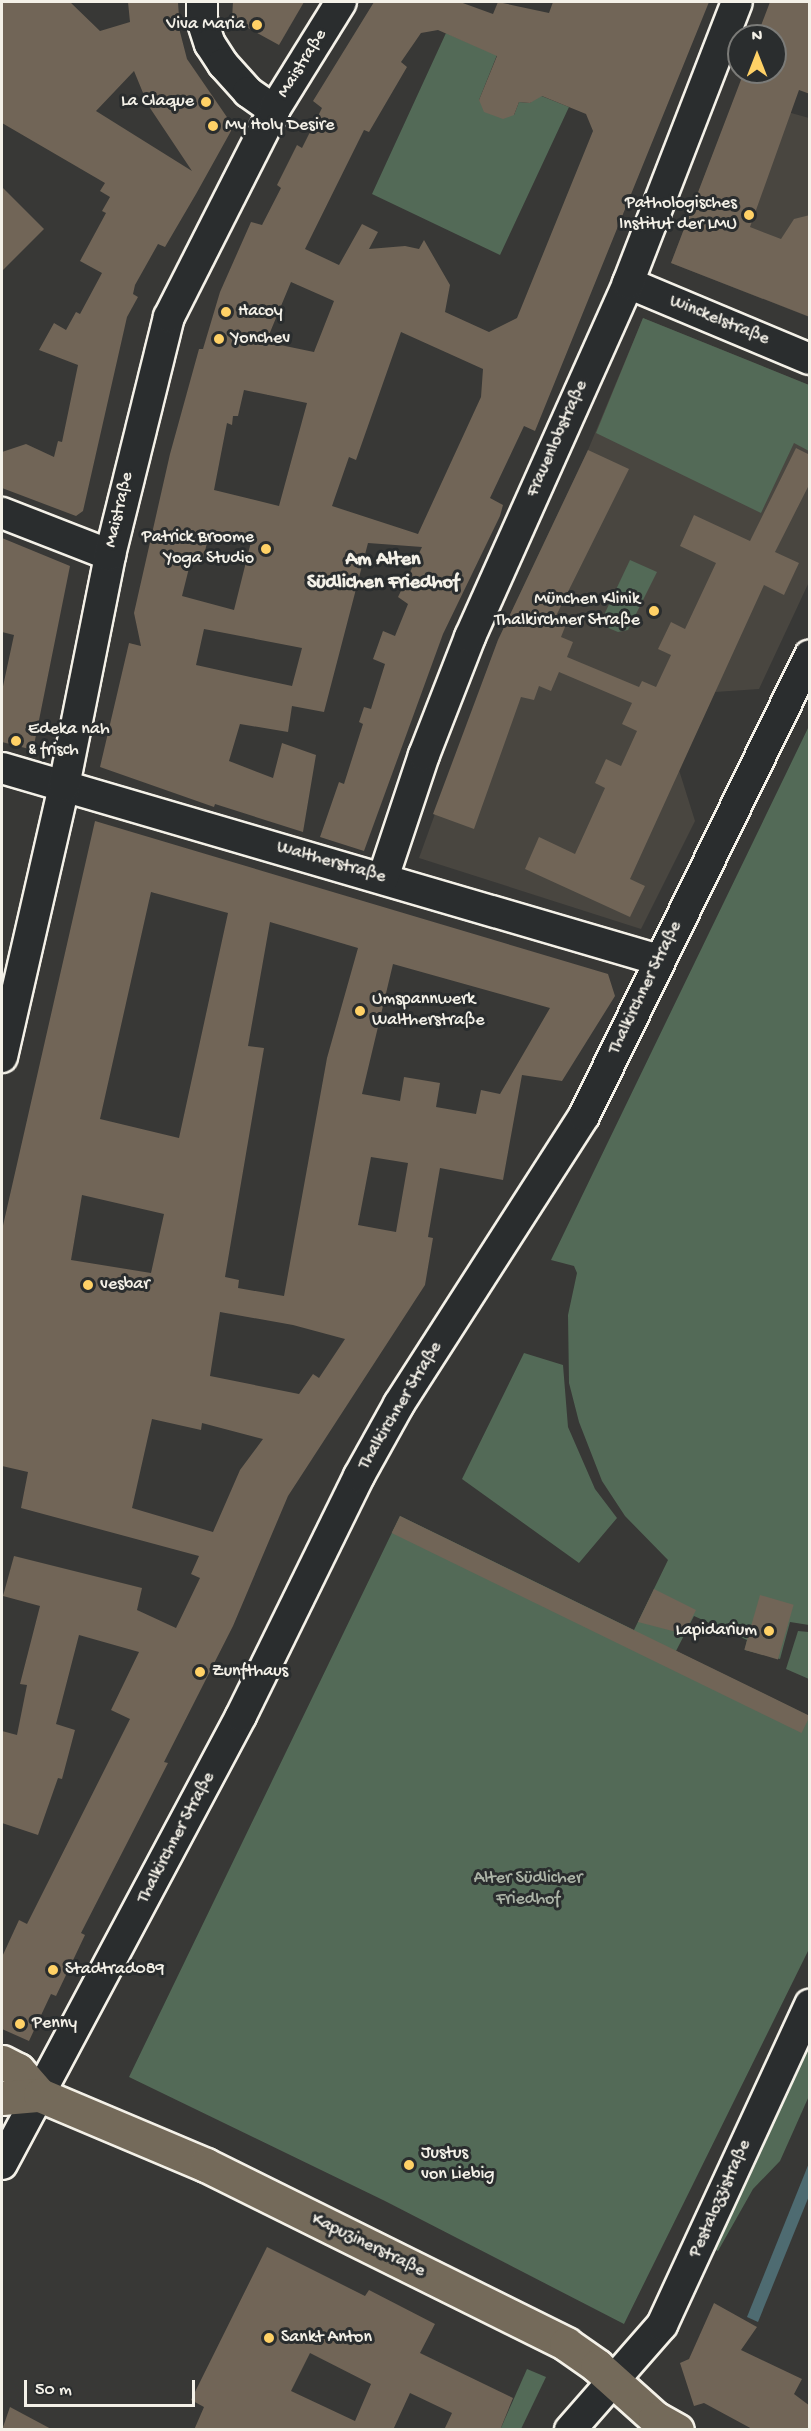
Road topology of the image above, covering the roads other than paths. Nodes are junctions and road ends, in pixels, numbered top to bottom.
1 (202, 2) edge
2 (341, 2) edge
3 (737, 2) edge
4 (274, 110) junction
5 (628, 284) junction
6 (810, 358) edge
7 (2, 513) edge
8 (110, 555) junction
9 (810, 655) edge
10 (2, 768) edge
11 (64, 786) junction
12 (382, 878) junction
13 (659, 960) junction
14 (11, 967) edge
15 (2, 1056) edge
16 (810, 2005) edge
17 (2, 2062) edge
18 (40, 2095) junction
19 (2, 2098) edge
20 (2, 2164) edge
21 (614, 2381) junction
22 (570, 2430) edge
23 (677, 2430) edge

1 - 4 street
2 - 4 street, Maistraße
3 - 5 street, Frauenlobstraße
4 - 8 street, Maistraße
5 - 6 street, Winckelstraße
5 - 12 street, Frauenlobstraße
7 - 8 street
8 - 11 street, Maistraße
9 - 13 street, Thalkirchner Straße
10 - 11 street, Waltherstraße
11 - 12 street, Waltherstraße
11 - 14 street, Maistraße
12 - 13 street, Waltherstraße
13 - 18 street, Thalkirchner Straße
14 - 15 street, Maistraße
16 - 21 street, Pestalozzistraße
17 - 18 main road, Kapuzinerstraße
18 - 19 main road, Kapuzinerstraße
18 - 20 street, Thalkirchner Straße
18 - 21 main road, Kapuzinerstraße
21 - 22 street, Pestalozzistraße
21 - 23 main road, Kapuzinerstraße

